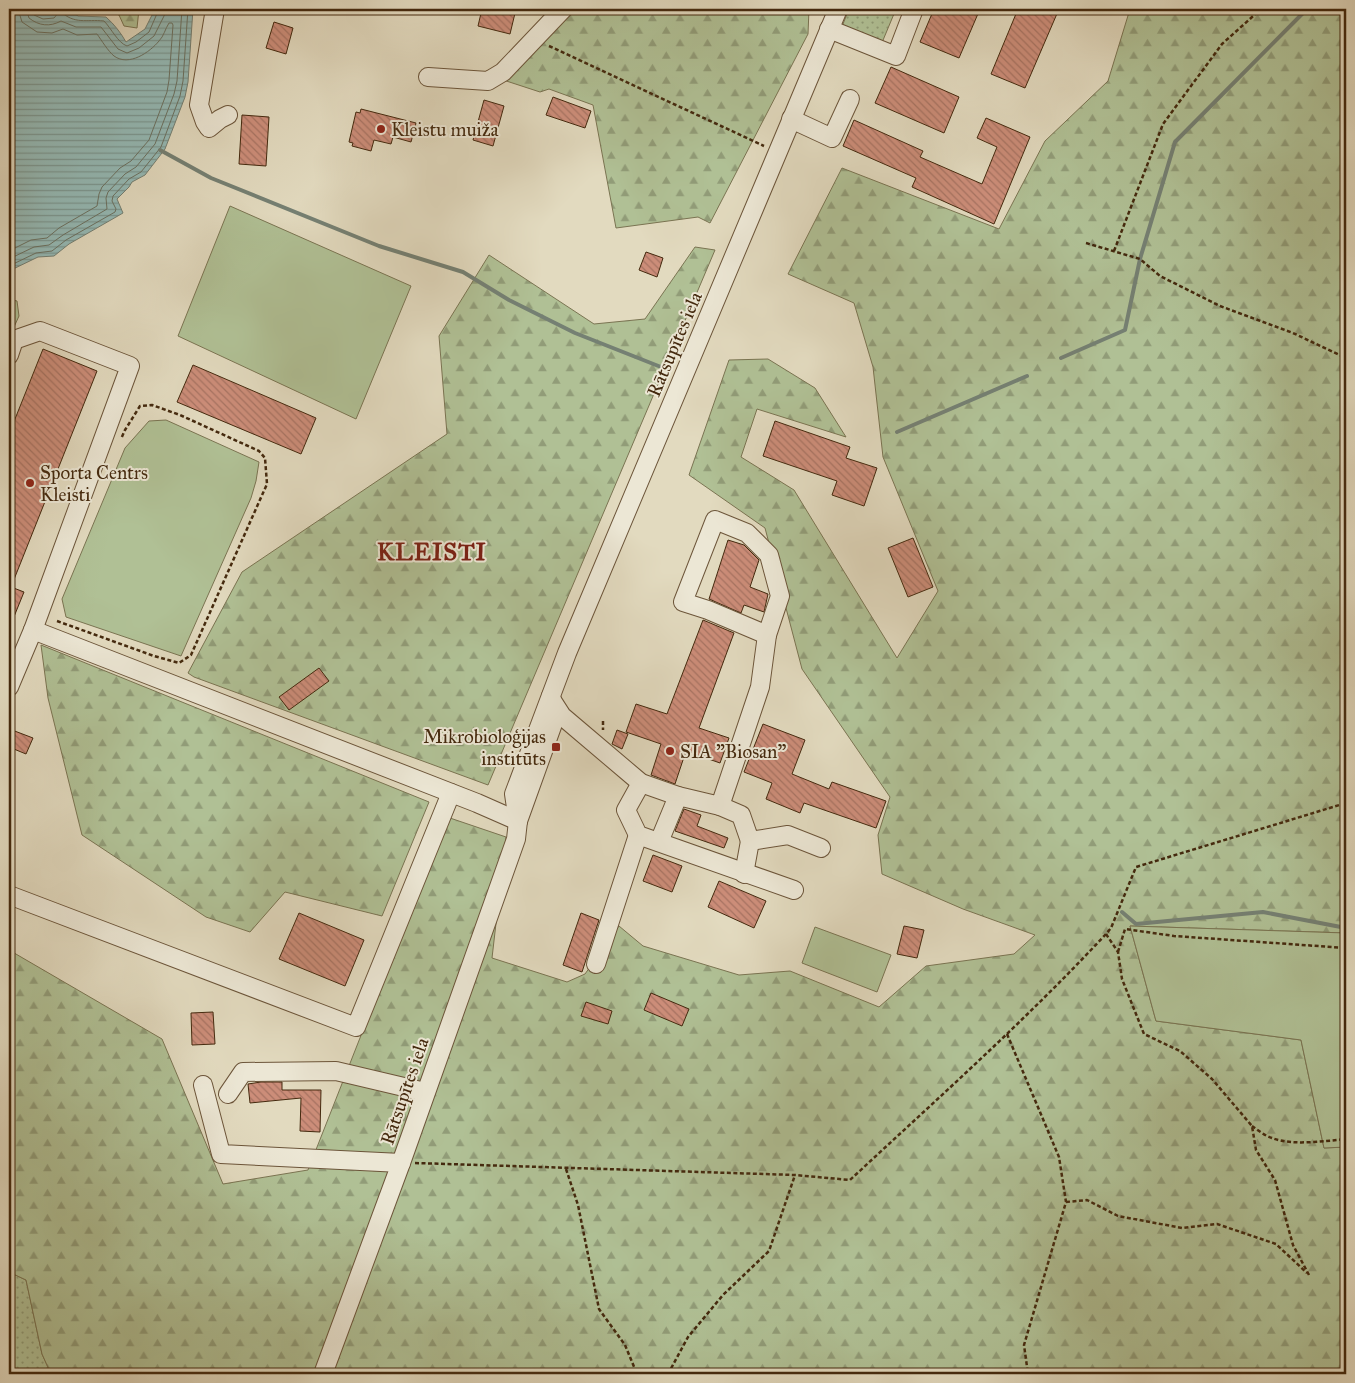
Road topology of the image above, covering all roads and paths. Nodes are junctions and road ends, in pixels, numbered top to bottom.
1 (215, 9) edge
2 (563, 9) edge
3 (838, 9) edge
4 (914, 9) edge
5 (1260, 9) edge
6 (830, 29) junction
7 (534, 39) junction
8 (428, 77) dead end
9 (850, 99) dead end
10 (228, 115) dead end
11 (791, 119) junction
12 (777, 152) junction
13 (1086, 242) dead end
14 (1114, 251) junction
15 (9, 355) edge
16 (1346, 358) edge
17 (117, 448) dead end
18 (36, 622) junction
19 (767, 635) junction
20 (9, 687) edge
21 (551, 696) junction
22 (641, 783) junction
23 (451, 793) junction
24 (678, 796) junction
25 (1346, 803) edge
26 (720, 806) junction
27 (518, 821) junction
28 (638, 835) junction
29 (750, 841) junction
30 (659, 842) junction
31 (821, 848) dead end
32 (744, 874) junction
33 (794, 890) dead end
34 (9, 895) edge
35 (1106, 934) junction
36 (1346, 948) edge
37 (1118, 952) junction
38 (596, 964) dead end
39 (1007, 1034) junction
40 (202, 1085) dead end
41 (425, 1092) junction
42 (228, 1094) dead end
43 (1252, 1126) junction
44 (1346, 1139) edge
45 (401, 1163) junction
46 (566, 1169) junction
47 (795, 1176) junction
48 (1066, 1202) junction
49 (323, 1374) edge
50 (637, 1374) edge
51 (668, 1374) edge
52 (1028, 1374) edge

1 - 10 street
2 - 7 street
3 - 6 street, Rātsupītes iela
4 - 6 street
5 - 14 path
6 - 11 street, Rātsupītes iela
7 - 8 street
7 - 12 path
9 - 11 street
11 - 12 street, Rātsupītes iela
12 - 21 street, Rātsupītes iela
13 - 14 path
14 - 16 path
15 - 18 street
17 - 18 path
18 - 20 street
18 - 23 street
19 - 19 street
19 - 26 street
21 - 22 street
21 - 27 street, Rātsupītes iela
22 - 24 street
22 - 28 street
23 - 27 street
23 - 34 street
24 - 26 street
24 - 30 street
25 - 35 path
26 - 29 street
27 - 41 street, Rātsupītes iela
28 - 30 street
28 - 38 street
29 - 31 street
29 - 32 street
30 - 32 street
32 - 33 street
35 - 37 path
35 - 39 path
36 - 37 path
37 - 43 path
39 - 47 path
39 - 48 path
40 - 45 street
41 - 42 street
41 - 45 street, Rātsupītes iela
43 - 44 path
43 - 48 path
45 - 46 path
45 - 49 street, Rātsupītes iela
46 - 47 path
46 - 50 path
47 - 51 path
48 - 52 path

